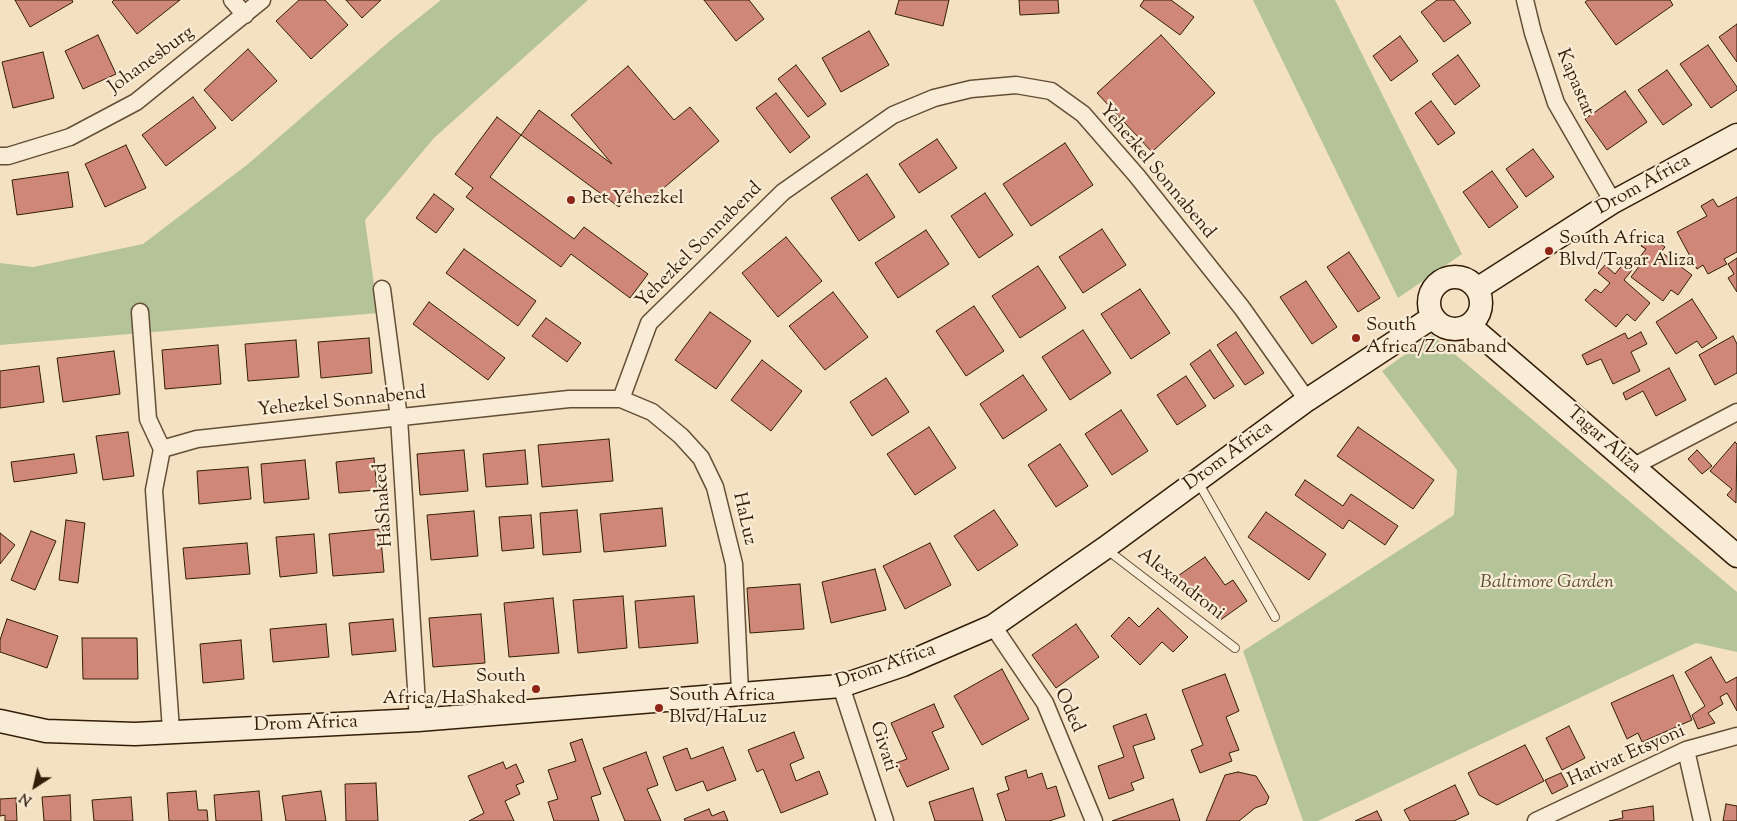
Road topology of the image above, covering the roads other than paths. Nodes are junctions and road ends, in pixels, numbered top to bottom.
1 (232, 0) edge
2 (262, 0) edge
3 (1525, 0) edge
4 (245, 15) junction
5 (1737, 135) edge
6 (0, 156) edge
7 (1613, 202) junction
8 (382, 289) dead end
9 (1477, 289) junction
10 (140, 312) dead end
11 (1433, 317) junction
12 (1469, 326) junction
13 (621, 399) junction
14 (1307, 400) junction
15 (1737, 412) edge
16 (399, 418) junction
17 (162, 449) junction
18 (1632, 467) junction
19 (1197, 480) junction
20 (1105, 548) junction
21 (1737, 556) edge
22 (1275, 618) dead end
23 (993, 626) junction
24 (1236, 648) dead end
25 (841, 686) junction
26 (740, 693) junction
27 (418, 720) junction
28 (0, 721) edge
29 (172, 730) junction
30 (1737, 736) edge
31 (1686, 750) junction
32 (885, 821) edge
33 (1094, 821) edge
34 (1536, 821) edge
35 (1702, 821) edge

1 - 4 street
2 - 4 street, Johanesburg
3 - 7 street, Kapastat
4 - 6 street, Johanesburg
5 - 7 street, Drom Africa
7 - 9 street, Drom Africa
8 - 16 street, HaShaked
9 - 11 street
9 - 12 street
10 - 17 street
11 - 12 street
11 - 14 street, Drom Africa
12 - 18 street, Tagar Aliza
13 - 14 street, Yehezkel Sonnabend
13 - 16 street, Yehezkel Sonnabend
13 - 26 street, HaLuz
14 - 19 street, Drom Africa
15 - 18 street
16 - 17 street, Yehezkel Sonnabend
16 - 27 street, HaShaked
17 - 29 street
18 - 21 street, Tagar Aliza
19 - 20 street, Drom Africa
19 - 22 lane
20 - 23 street, Drom Africa
20 - 24 lane, Alexandroni
23 - 25 street, Drom Africa
23 - 33 street, Oded
25 - 26 street, Drom Africa
25 - 32 street, Givati
26 - 27 street, Drom Africa
27 - 29 street, Drom Africa
28 - 29 street, Drom Africa
30 - 31 street, Hativat Etsyoni
31 - 34 street, Hativat Etsyoni
31 - 35 street

